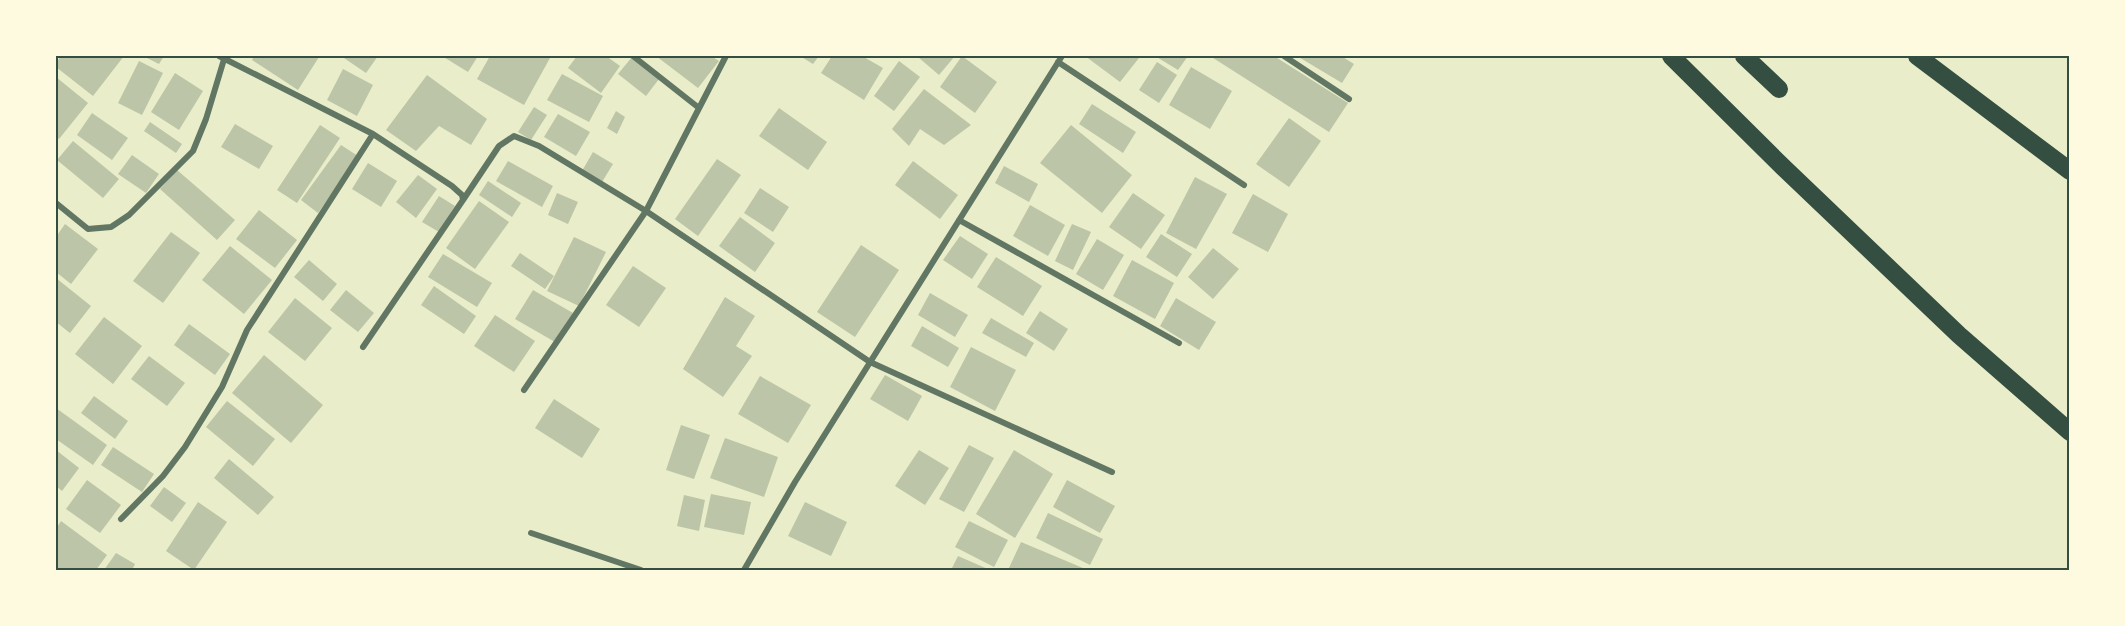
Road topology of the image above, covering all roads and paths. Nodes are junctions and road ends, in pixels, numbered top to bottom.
1 (223, 56) edge
2 (633, 56) edge
3 (726, 56) edge
4 (1062, 56) edge
5 (1284, 56) edge
6 (1671, 56) edge
7 (1744, 56) edge
8 (1917, 56) edge
9 (1058, 62) junction
10 (1779, 89) dead end
11 (1349, 99) dead end
12 (699, 108) junction
13 (373, 134) junction
14 (2070, 171) edge
15 (1244, 185) dead end
16 (463, 200) junction
17 (56, 203) edge
18 (646, 211) junction
19 (959, 220) junction
20 (1179, 343) dead end
21 (363, 347) dead end
22 (870, 362) junction
23 (524, 390) dead end
24 (2070, 432) edge
25 (1112, 472) dead end
26 (121, 519) dead end
27 (531, 533) dead end
28 (641, 570) edge
29 (744, 570) edge

1 - 13 street
1 - 17 street
2 - 12 street
3 - 12 street
4 - 9 street
5 - 11 street
6 - 24 highway
7 - 10 highway
8 - 14 highway
9 - 15 street
9 - 19 street
12 - 18 street
13 - 16 street
13 - 26 street
16 - 18 street
16 - 21 street
18 - 22 street
18 - 23 street
19 - 20 street
19 - 22 street
22 - 25 street
22 - 29 street
27 - 28 street

